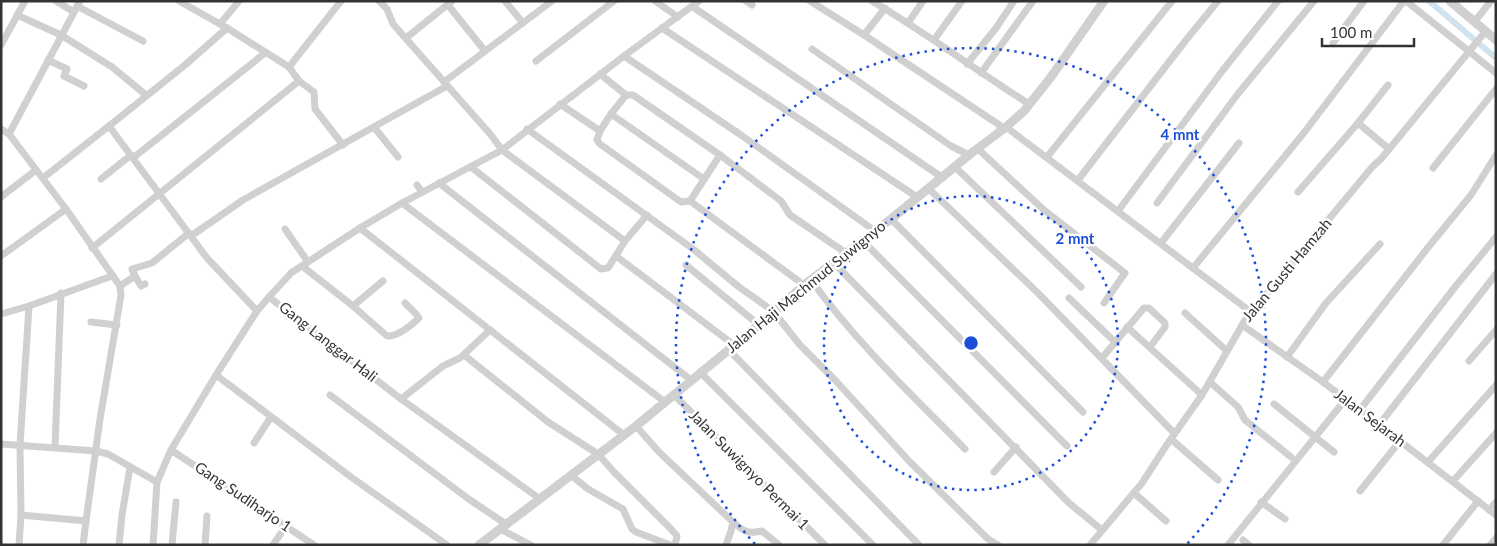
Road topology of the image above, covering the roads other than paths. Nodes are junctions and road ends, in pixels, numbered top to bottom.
1 (25, 1) edge
2 (56, 1) edge
3 (180, 1) edge
4 (239, 1) edge
5 (341, 1) edge
6 (379, 1) edge
7 (505, 1) edge
8 (552, 1) edge
9 (614, 1) edge
10 (655, 1) edge
11 (699, 1) edge
12 (810, 1) edge
13 (872, 1) edge
14 (923, 1) edge
15 (962, 1) edge
16 (1014, 1) edge
17 (1033, 1) edge
18 (1104, 1) edge
19 (1172, 1) edge
20 (1218, 1) edge
21 (1278, 1) edge
22 (1314, 1) edge
23 (1364, 1) edge
24 (1405, 1) edge
25 (1450, 1) edge
26 (1491, 1) edge
27 (450, 3) edge
28 (77, 6) edge
29 (693, 6) junction
30 (884, 8) junction
31 (17, 15) junction
32 (678, 17) junction
33 (1475, 22) junction
34 (523, 23) junction
35 (908, 23) junction
36 (220, 24) junction
37 (227, 28) junction
38 (662, 28) junction
39 (1484, 34) junction
40 (61, 35) junction
41 (864, 35) junction
42 (406, 38) junction
43 (934, 40) junction
44 (1496, 40) edge
45 (143, 41) dead end
46 (1333, 43) dead end
47 (1, 45) edge
48 (812, 49) dead end
49 (1470, 50) junction
50 (485, 51) junction
51 (265, 53) junction
52 (624, 56) junction
53 (48, 60) junction
54 (536, 61) dead end
55 (967, 64) junction
56 (289, 68) junction
57 (1496, 73) edge
58 (600, 74) junction
59 (981, 74) junction
60 (299, 81) junction
61 (446, 84) junction
62 (1388, 85) dead end
63 (84, 86) dead end
64 (1496, 89) edge
65 (146, 95) junction
66 (626, 95) junction
67 (560, 104) junction
68 (1029, 104) junction
69 (611, 114) junction
70 (1358, 123) junction
71 (109, 126) junction
72 (374, 127) junction
73 (1005, 128) junction
74 (1, 129) edge
75 (527, 129) junction
76 (600, 131) junction
77 (9, 134) junction
78 (1239, 143) dead end
79 (343, 145) junction
80 (978, 149) junction
81 (1389, 149) junction
82 (502, 150) junction
83 (969, 155) junction
84 (1496, 155) edge
85 (720, 156) junction
86 (132, 157) junction
87 (398, 157) dead end
88 (1047, 157) junction
89 (470, 167) junction
90 (955, 167) junction
91 (1433, 168) dead end
92 (36, 170) junction
93 (43, 178) junction
94 (942, 178) junction
95 (101, 179) dead end
96 (704, 179) junction
97 (1078, 180) junction
98 (439, 183) junction
99 (417, 184) dead end
100 (929, 188) junction
101 (422, 192) junction
102 (1298, 192) dead end
103 (160, 195) junction
104 (1, 197) edge
105 (917, 198) junction
106 (690, 201) junction
107 (402, 203) junction
108 (1157, 203) dead end
109 (66, 209) junction
110 (1118, 211) junction
111 (646, 215) junction
112 (891, 220) junction
113 (360, 228) junction
114 (285, 229) dead end
115 (875, 230) junction
116 (190, 235) junction
117 (1496, 237) edge
118 (862, 240) junction
119 (625, 241) junction
120 (1161, 243) junction
121 (1380, 244) dead end
122 (92, 248) junction
123 (846, 253) junction
124 (1, 256) edge
125 (616, 256) junction
126 (834, 263) junction
127 (305, 264) junction
128 (686, 265) dead end
129 (1193, 268) junction
130 (1495, 275) edge
131 (112, 276) junction
132 (135, 276) junction
133 (383, 281) dead end
134 (808, 283) junction
135 (145, 284) dead end
136 (120, 286) junction
137 (1081, 287) dead end
138 (62, 293) junction
139 (269, 297) junction
140 (1069, 298) dead end
141 (405, 303) dead end
142 (1104, 303) dead end
143 (29, 306) junction
144 (353, 306) junction
145 (257, 311) junction
146 (773, 312) junction
147 (1251, 312) junction
148 (1185, 313) dead end
149 (1, 314) edge
150 (91, 322) dead end
151 (117, 325) junction
152 (759, 325) junction
153 (1242, 325) junction
154 (1127, 327) junction
155 (490, 330) junction
156 (1496, 330) edge
157 (1115, 342) junction
158 (731, 347) junction
159 (1150, 347) junction
160 (1227, 350) junction
161 (464, 355) junction
162 (1287, 357) junction
163 (1102, 358) junction
164 (1469, 361) dead end
165 (700, 372) junction
166 (216, 375) junction
167 (692, 380) junction
168 (1210, 382) junction
169 (1323, 382) junction
170 (1496, 385) edge
171 (674, 395) junction
172 (1202, 395) junction
173 (330, 396) dead end
174 (401, 399) junction
175 (1345, 400) junction
176 (665, 402) junction
177 (1274, 404) dead end
178 (1359, 410) junction
179 (1083, 412) dead end
180 (271, 417) junction
181 (1379, 425) junction
182 (636, 426) junction
183 (1496, 432) edge
184 (624, 435) junction
185 (1173, 436) junction
186 (1315, 438) junction
187 (1400, 441) junction
188 (254, 443) dead end
189 (1, 444) edge
190 (20, 445) junction
191 (1067, 446) dead end
192 (55, 447) junction
193 (1016, 447) junction
194 (965, 449) dead end
195 (171, 450) junction
196 (96, 451) junction
197 (1334, 452) dead end
198 (598, 454) junction
199 (1291, 457) dead end
200 (1428, 462) junction
201 (130, 467) junction
202 (994, 472) dead end
203 (572, 476) junction
204 (1218, 480) dead end
205 (1453, 481) junction
206 (158, 482) junction
207 (1360, 491) dead end
208 (1134, 493) junction
209 (540, 499) junction
210 (1478, 501) junction
211 (176, 502) dead end
212 (1261, 502) junction
213 (1496, 502) edge
214 (1489, 510) junction
215 (21, 515) junction
216 (1496, 515) edge
217 (207, 516) dead end
218 (1285, 519) dead end
219 (86, 521) junction
220 (1166, 521) dead end
221 (732, 522) junction
222 (286, 526) junction
223 (503, 527) junction
224 (1102, 530) junction
225 (1496, 538) edge
226 (19, 545) edge
227 (83, 545) edge
228 (119, 545) edge
229 (152, 545) edge
230 (172, 545) edge
231 (205, 545) edge
232 (273, 545) edge
233 (314, 545) edge
234 (447, 545) edge
235 (479, 545) edge
236 (530, 545) edge
237 (670, 545) edge
238 (675, 545) edge
239 (726, 545) edge
240 (780, 545) edge
241 (825, 545) edge
242 (873, 545) edge
243 (919, 545) edge
244 (998, 545) edge
245 (1090, 545) edge
246 (1228, 545) edge
247 (1443, 545) edge
248 (1490, 545) edge

1 - 31 street
2 - 28 street
3 - 36 street
4 - 36 street
5 - 56 street
6 - 42 street
7 - 34 street
8 - 34 street
9 - 54 street
10 - 32 street
11 - 29 street
12 - 41 street
13 - 30 street
14 - 35 street
15 - 43 street
16 - 55 street
17 - 59 street
18 - 68 street, Jalan Haji Machmud Suwignyo
19 - 88 street
20 - 97 street
21 - 110 street
22 - 108 street
23 - 46 street
24 - 49 street
24 - 129 street
25 - 33 street
26 - 33 street
27 - 42 street
27 - 50 street
28 - 40 street
28 - 45 street
29 - 32 street
29 - 94 street
30 - 35 street
30 - 41 street
31 - 40 street
31 - 47 street
32 - 38 street
33 - 39 street
34 - 50 street
35 - 43 street
36 - 37 street
37 - 51 street
37 - 65 street
38 - 52 street
38 - 105 street
39 - 44 street
39 - 49 street, Jalan Gusti Hamzah
40 - 53 street
40 - 65 street
41 - 73 street
42 - 61 street
43 - 55 street
48 - 83 street
49 - 57 street
49 - 81 street, Jalan Gusti Hamzah
50 - 61 street
51 - 56 street
51 - 86 street
52 - 58 street
52 - 115 street
53 - 63 street
53 - 77 street
55 - 59 street
56 - 60 street
58 - 66 street
58 - 67 street
59 - 68 street
60 - 79 street
60 - 103 street
61 - 72 street
61 - 82 street
62 - 70 street
64 - 91 street
65 - 71 street
66 - 69 street
66 - 85 street
67 - 75 street
67 - 76 street
68 - 73 street, Jalan Haji Machmud Suwignyo
69 - 76 street
69 - 96 street
70 - 81 street
70 - 102 street
71 - 86 street
71 - 93 street
72 - 79 street
72 - 87 street
73 - 80 street, Jalan Haji Machmud Suwignyo
73 - 88 street
74 - 77 street
75 - 82 street
75 - 111 street
76 - 106 street
77 - 92 street
78 - 120 street
79 - 116 street
80 - 83 street, Jalan Haji Machmud Suwignyo
80 - 142 street
81 - 147 street, Jalan Gusti Hamzah
82 - 89 street
82 - 119 street
83 - 90 street, Jalan Haji Machmud Suwignyo
84 - 169 street
85 - 96 street
85 - 123 street
86 - 95 street
86 - 103 street
88 - 97 street
89 - 98 street
89 - 125 street
90 - 94 street, Jalan Haji Machmud Suwignyo
90 - 137 street
92 - 93 street
92 - 104 street
93 - 109 street
94 - 100 street, Jalan Haji Machmud Suwignyo
96 - 106 street
97 - 110 street
98 - 101 street
98 - 167 street
99 - 101 street
100 - 105 street, Jalan Haji Machmud Suwignyo
100 - 163 street
101 - 107 street
103 - 116 street
103 - 122 street
105 - 112 street, Jalan Haji Machmud Suwignyo
106 - 134 street
107 - 113 street
107 - 176 street
109 - 122 street
109 - 124 street
110 - 120 street
111 - 119 street
111 - 146 street
112 - 115 street, Jalan Haji Machmud Suwignyo
112 - 179 street
113 - 127 street
113 - 155 street
114 - 127 street
115 - 118 street, Jalan Haji Machmud Suwignyo
116 - 132 street
116 - 145 street
117 - 178 street
118 - 123 street, Jalan Haji Machmud Suwignyo
118 - 191 street
119 - 125 street
120 - 129 street
121 - 162 street
122 - 131 street
123 - 126 street, Jalan Haji Machmud Suwignyo
125 - 158 street
126 - 134 street, Jalan Haji Machmud Suwignyo
126 - 193 street
127 - 139 street
127 - 144 street
128 - 152 street
129 - 147 street
130 - 181 street
131 - 136 street
131 - 138 street
132 - 135 street
132 - 136 street
133 - 144 street
134 - 146 street, Jalan Haji Machmud Suwignyo
134 - 194 street
136 - 151 street
138 - 143 street
138 - 192 street
139 - 145 street, Gang Langgar Hali
139 - 174 street, Gang Langgar Hali
140 - 157 street
141 - 144 street
143 - 149 street
143 - 190 street
145 - 166 street, Gang Langgar Hali
146 - 152 street, Jalan Haji Machmud Suwignyo
146 - 244 street
147 - 153 street, Jalan Gusti Hamzah
148 - 160 street
150 - 151 street
151 - 196 street
152 - 158 street, Jalan Haji Machmud Suwignyo
153 - 160 street, Jalan Gusti Hamzah
153 - 162 street, Jalan Sejarah
154 - 157 street
154 - 159 street
154 - 159 street
155 - 161 street
155 - 184 street
156 - 164 street
157 - 163 street
158 - 165 street, Jalan Haji Machmud Suwignyo
158 - 243 street
159 - 172 street
160 - 168 street, Jalan Gusti Hamzah
161 - 174 street
161 - 198 street
162 - 169 street, Jalan Sejarah
163 - 185 street
165 - 167 street, Jalan Haji Machmud Suwignyo
165 - 242 street
166 - 180 street
166 - 195 street, Gang Langgar Hali
167 - 171 street, Jalan Haji Machmud Suwignyo
168 - 172 street, Jalan Gusti Hamzah
168 - 199 street
169 - 175 street, Jalan Sejarah
170 - 200 street
171 - 176 street, Jalan Haji Machmud Suwignyo
171 - 241 street, Jalan Suwignyo Permai 1
172 - 185 street, Jalan Gusti Hamzah
173 - 223 street
174 - 209 street, Gang Langgar Hali
175 - 178 street, Jalan Sejarah
175 - 186 street
176 - 182 street, Jalan Haji Machmud Suwignyo
177 - 186 street
178 - 181 street, Jalan Sejarah
180 - 188 street
180 - 234 street
181 - 187 street, Jalan Sejarah
182 - 184 street, Jalan Haji Machmud Suwignyo
182 - 221 street
183 - 205 street
184 - 198 street, Jalan Haji Machmud Suwignyo
185 - 204 street
185 - 208 street, Jalan Gusti Hamzah
186 - 197 street
186 - 212 street
187 - 200 street, Jalan Sejarah
187 - 207 street
189 - 190 street
190 - 192 street
190 - 215 street
192 - 196 street
193 - 202 street
193 - 224 street
195 - 206 street, Gang Langgar Hali
195 - 222 street, Gang Sudiharjo 1
196 - 201 street
196 - 219 street
198 - 203 street, Jalan Haji Machmud Suwignyo
198 - 238 street
200 - 205 street, Jalan Sejarah
201 - 206 street
201 - 228 street
203 - 209 street, Jalan Haji Machmud Suwignyo
203 - 237 street
205 - 210 street, Jalan Sejarah
206 - 229 street, Gang Langgar Hali
208 - 220 street
208 - 224 street, Jalan Gusti Hamzah
209 - 223 street, Jalan Haji Machmud Suwignyo
210 - 214 street, Jalan Sejarah
210 - 247 street
211 - 230 street
212 - 218 street
212 - 246 street
213 - 214 street
214 - 216 street, Jalan Sejarah
215 - 219 street
215 - 226 street
217 - 231 street
219 - 227 street
221 - 239 street
221 - 240 street
222 - 232 street
222 - 233 street, Gang Sudiharjo 1
223 - 235 street, Jalan Haji Machmud Suwignyo
223 - 236 street
224 - 245 street, Jalan Gusti Hamzah
225 - 248 street

